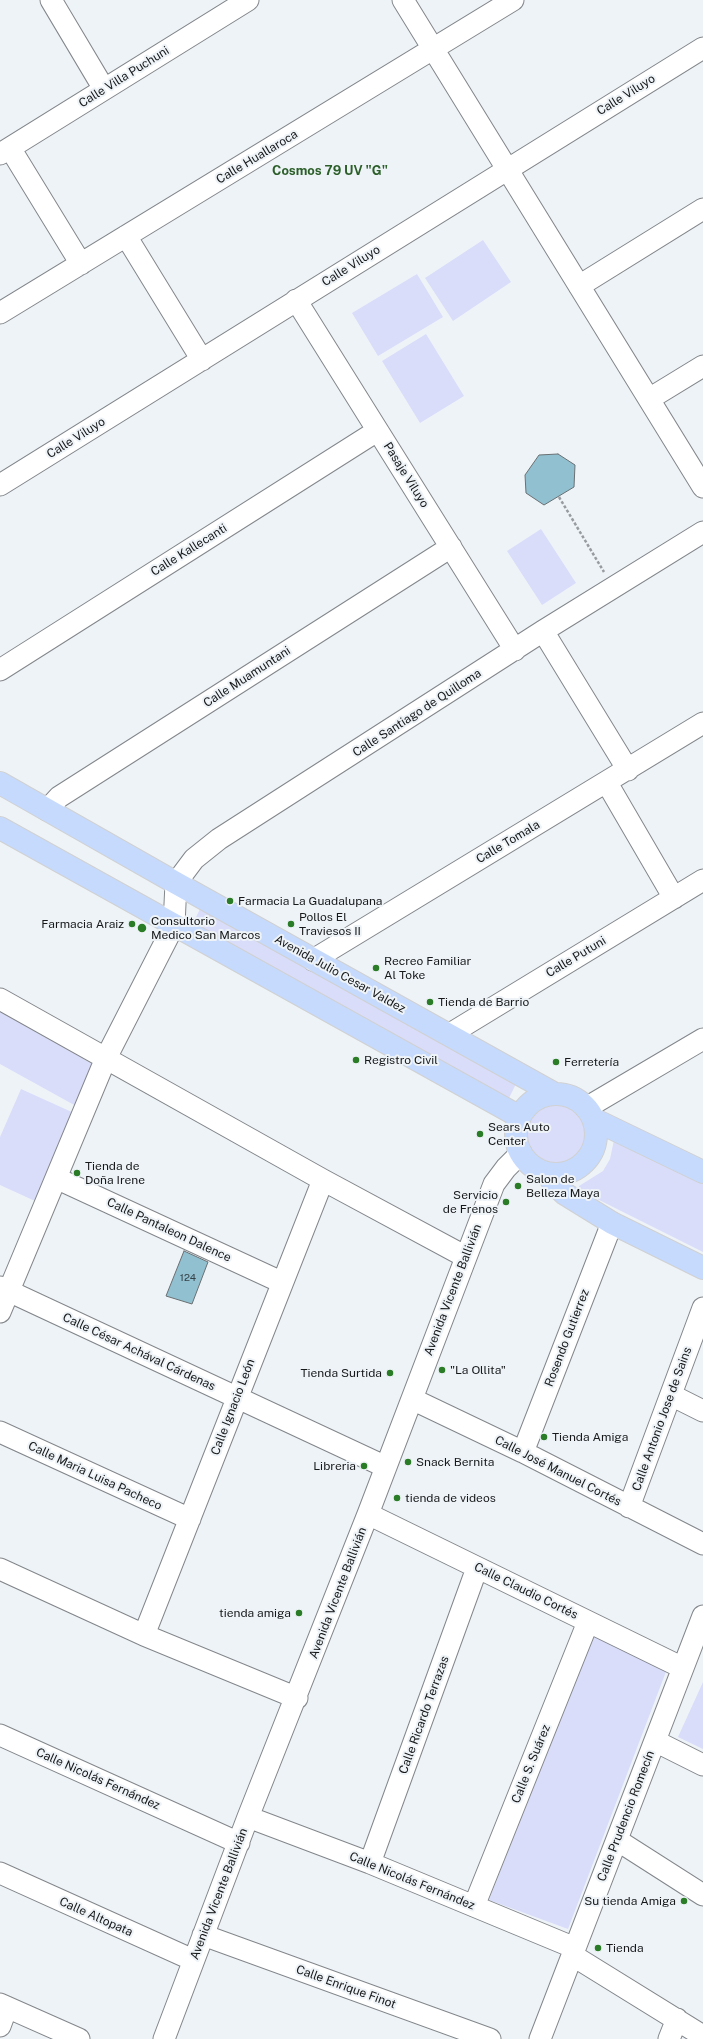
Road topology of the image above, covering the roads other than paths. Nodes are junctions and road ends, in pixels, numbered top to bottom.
1 (51, 0) edge
2 (248, 0) edge
3 (403, 0) edge
4 (513, 0) edge
5 (703, 48) edge
6 (434, 50) junction
7 (104, 89) junction
8 (5, 151) edge
9 (507, 169) junction
10 (703, 209) edge
11 (126, 236) junction
12 (81, 264) junction
13 (579, 286) junction
14 (296, 300) junction
15 (0, 313) edge
16 (202, 360) junction
17 (703, 366) edge
18 (649, 399) junction
19 (377, 431) junction
20 (0, 486) edge
21 (703, 487) edge
22 (703, 532) edge
23 (451, 547) junction
24 (543, 631) junction
25 (515, 650) junction
26 (0, 670) edge
27 (703, 723) edge
28 (628, 770) junction
29 (0, 783) edge
30 (607, 783) junction
31 (47, 810) junction
32 (0, 828) edge
33 (703, 880) edge
34 (176, 884) junction
35 (674, 898) junction
36 (174, 925) junction
37 (313, 960) junction
38 (0, 999) edge
39 (450, 1034) junction
40 (703, 1039) edge
41 (106, 1058) junction
42 (554, 1094) junction
43 (589, 1114) junction
44 (520, 1117) junction
45 (521, 1153) junction
46 (703, 1172) edge
47 (547, 1173) junction
48 (56, 1178) junction
49 (323, 1180) junction
50 (612, 1224) junction
51 (466, 1257) junction
52 (703, 1268) edge
53 (281, 1282) junction
54 (5, 1289) edge
55 (703, 1308) edge
56 (0, 1312) edge
57 (671, 1395) junction
58 (236, 1398) junction
59 (412, 1399) junction
60 (703, 1411) edge
61 (0, 1432) edge
62 (523, 1452) junction
63 (386, 1467) junction
64 (629, 1507) junction
65 (368, 1514) junction
66 (190, 1519) junction
67 (703, 1544) edge
68 (478, 1568) junction
69 (0, 1569) edge
70 (703, 1616) edge
71 (588, 1622) junction
72 (144, 1634) junction
73 (683, 1668) junction
74 (297, 1698) junction
75 (0, 1735) edge
76 (655, 1741) junction
77 (703, 1765) edge
78 (248, 1817) junction
79 (617, 1840) junction
80 (239, 1843) junction
81 (370, 1863) junction
82 (0, 1873) edge
83 (703, 1895) edge
84 (474, 1906) junction
85 (203, 1935) junction
86 (573, 1952) junction
87 (193, 1960) junction
88 (4, 2006) edge
89 (677, 2019) junction
90 (0, 2026) edge
91 (703, 2036) edge
92 (79, 2039) edge
93 (164, 2039) edge
94 (490, 2039) edge
95 (540, 2039) edge
96 (669, 2039) edge

1 - 7 street
2 - 7 street, Calle Villa Puchuni
3 - 6 street
4 - 6 street, Calle Huallaroca
5 - 9 street, Calle Viluyo
6 - 9 street
6 - 11 street, Calle Huallaroca
7 - 8 street, Calle Villa Puchuni
8 - 12 street
9 - 13 street
9 - 14 street, Calle Viluyo
10 - 13 street
11 - 12 street, Calle Huallaroca
11 - 16 street
12 - 15 street, Calle Huallaroca
13 - 18 street
14 - 16 street, Calle Viluyo
14 - 19 street, Pasaje Viluyo
16 - 20 street, Calle Viluyo
17 - 18 street
18 - 21 street
19 - 23 street, Pasaje Viluyo
19 - 26 street, Calle Kallecanti
22 - 24 street, Calle Santiago de Quilloma
23 - 25 street, Pasaje Viluyo
23 - 31 street, Calle Muamuntani
24 - 25 street, Calle Santiago de Quilloma
24 - 28 street
25 - 34 street, Calle Santiago de Quilloma
27 - 28 street, Calle Tomala
28 - 30 street, Calle Tomala
29 - 31 main road, Avenida Julio Cesar Valdez
30 - 35 street
30 - 37 street, Calle Tomala
31 - 34 main road, Avenida Julio Cesar Valdez
32 - 36 main road
33 - 35 street, Calle Putuni
34 - 36 street
34 - 37 main road, Avenida Julio Cesar Valdez
35 - 39 street, Calle Putuni
36 - 41 street
36 - 44 main road
37 - 39 main road, Avenida Julio Cesar Valdez
38 - 41 street
39 - 42 main road, Avenida Julio Cesar Valdez
40 - 43 street
41 - 48 street
41 - 49 street
42 - 43 main road
42 - 44 main road
43 - 46 main road
43 - 47 main road
44 - 45 main road
45 - 47 main road
45 - 51 street, Avenida Vicente Ballivián
47 - 50 main road
48 - 53 street, Calle Pantaleon Dalence
48 - 54 street
49 - 51 street
49 - 53 street, Calle Ignacio León
50 - 52 main road
50 - 62 street, Rosendo Gutierrez
51 - 59 street, Avenida Vicente Ballivián
53 - 58 street, Calle Ignacio León
54 - 56 street
54 - 58 street, Calle César Achával Cárdenas
55 - 57 street, Calle Antonio Jose de Sains
57 - 60 street
57 - 64 street, Calle Antonio Jose de Sains
58 - 63 street, Calle César Achával Cárdenas
58 - 66 street, Calle Ignacio León
59 - 62 street, Calle José Manuel Cortés
59 - 63 street, Avenida Vicente Ballivián
61 - 66 street, Calle Maria Luisa Pacheco
62 - 64 street, Calle José Manuel Cortés
63 - 65 street, Avenida Vicente Ballivián
64 - 67 street, Calle José Manuel Cortés
65 - 68 street, Calle Claudio Cortés
65 - 74 street, Avenida Vicente Ballivián
66 - 72 street, Calle Ignacio León
68 - 71 street, Calle Claudio Cortés
68 - 81 street, Calle Ricardo Terrazas
69 - 72 street
70 - 73 street, Calle Prudencio Romecín
71 - 73 street, Calle Claudio Cortés
71 - 84 street, Calle S. Suárez
72 - 74 street
73 - 76 street, Calle Prudencio Romecín
74 - 78 street, Avenida Vicente Ballivián
75 - 80 street, Calle Nicolás Fernández
76 - 77 street
76 - 79 street, Calle Prudencio Romecín
78 - 80 street, Avenida Vicente Ballivián
78 - 81 street, Calle Nicolás Fernández
79 - 83 street
79 - 86 street, Calle Prudencio Romecín
80 - 85 street, Avenida Vicente Ballivián
81 - 84 street, Calle Nicolás Fernández
82 - 87 street, Calle Altopata
84 - 86 street, Calle Nicolás Fernández
85 - 87 street, Avenida Vicente Ballivián
85 - 94 street, Calle Enrique Finot
86 - 89 street, Calle Nicolás Fernández
86 - 95 street, Calle Prudencio Romecín
87 - 93 street, Avenida Vicente Ballivián
88 - 90 street
88 - 92 street
89 - 91 street, Calle Nicolás Fernández
89 - 96 street

